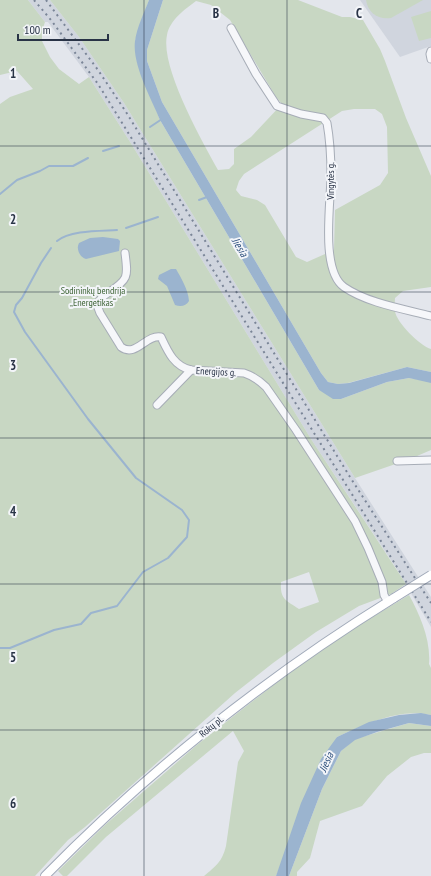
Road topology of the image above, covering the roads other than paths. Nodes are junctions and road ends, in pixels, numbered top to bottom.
1 (231, 28) dead end
2 (125, 253) dead end
3 (431, 316) edge
4 (191, 370) junction
5 (157, 405) dead end
6 (431, 460) edge
7 (397, 461) dead end
8 (431, 575) edge
9 (391, 600) junction
10 (45, 876) edge

1 - 3 street, Vingytės g.
2 - 4 street, Energijos g.
4 - 5 street
4 - 9 street, Energijos g.
6 - 7 street
8 - 9 main road, Rokų pl., bridge
9 - 10 main road, Rokų pl.

